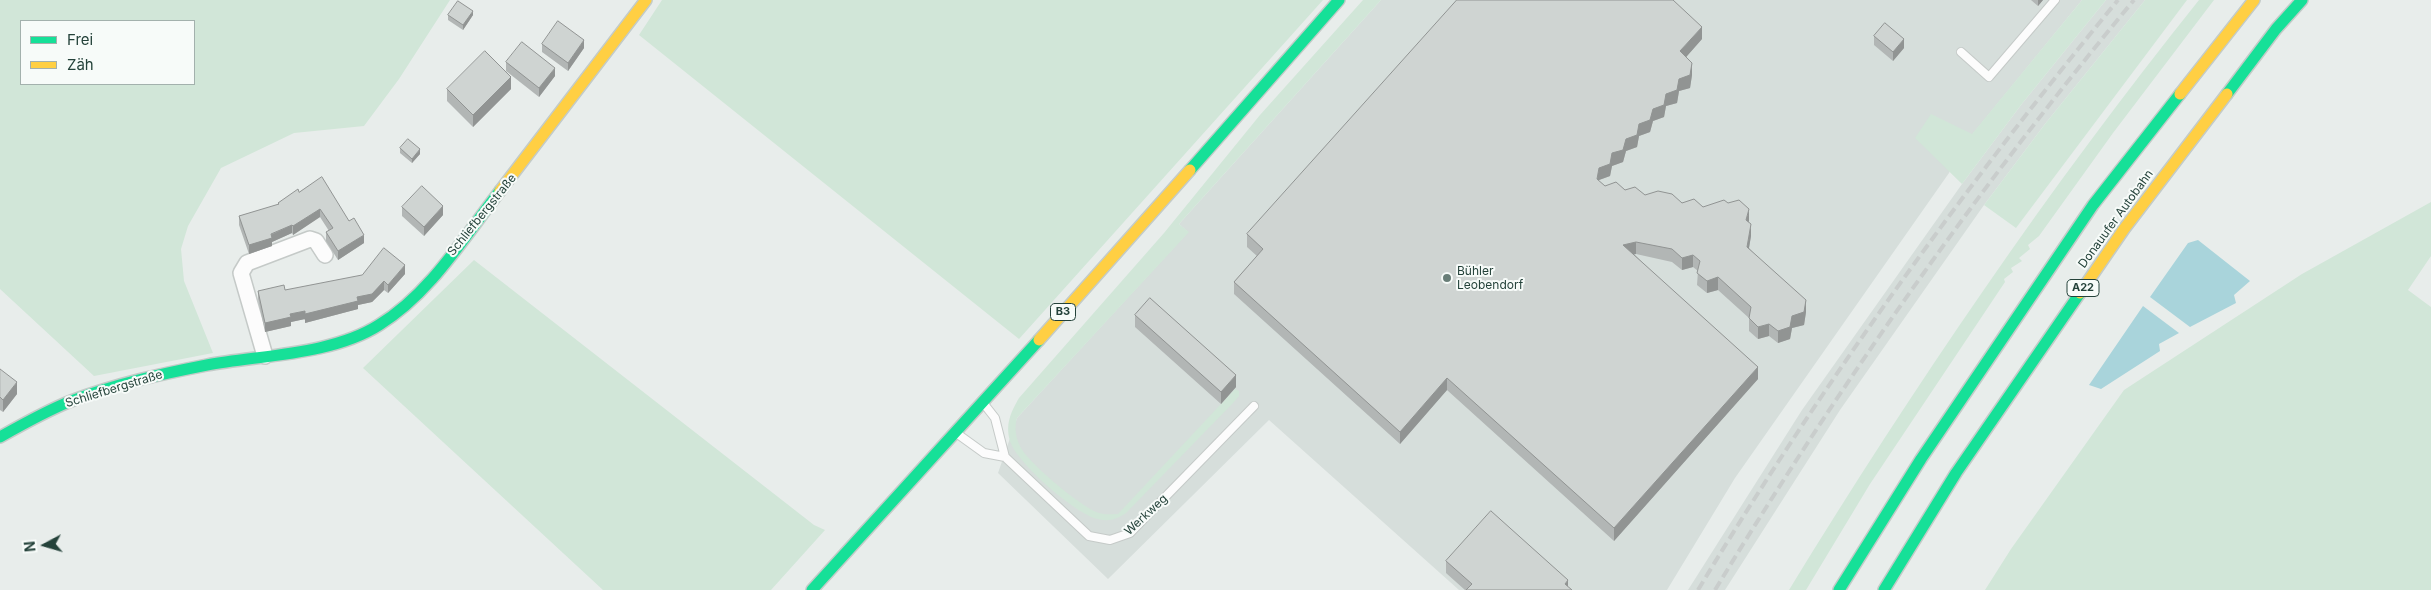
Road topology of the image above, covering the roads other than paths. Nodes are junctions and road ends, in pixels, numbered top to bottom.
1 (646, 0) edge
2 (1339, 0) edge
3 (2055, 0) edge
4 (2254, 0) edge
5 (2302, 0) edge
6 (1961, 52) dead end
7 (325, 255) dead end
8 (265, 356) junction
9 (983, 403) junction
10 (1254, 406) dead end
11 (956, 433) junction
12 (0, 437) edge
13 (1005, 457) junction
14 (812, 590) edge
15 (1839, 590) edge
16 (1884, 590) edge

1 - 8 main road, Schliefbergstraße
2 - 9 main road, B3
3 - 6 lane
4 - 15 main road, Donauufer Autobahn
5 - 16 main road, Donauufer Autobahn / A22
7 - 8 street
8 - 12 main road, Schliefbergstraße
9 - 11 main road, B3
9 - 13 lane
10 - 13 lane, Werkweg
11 - 13 lane
11 - 14 main road, B3

